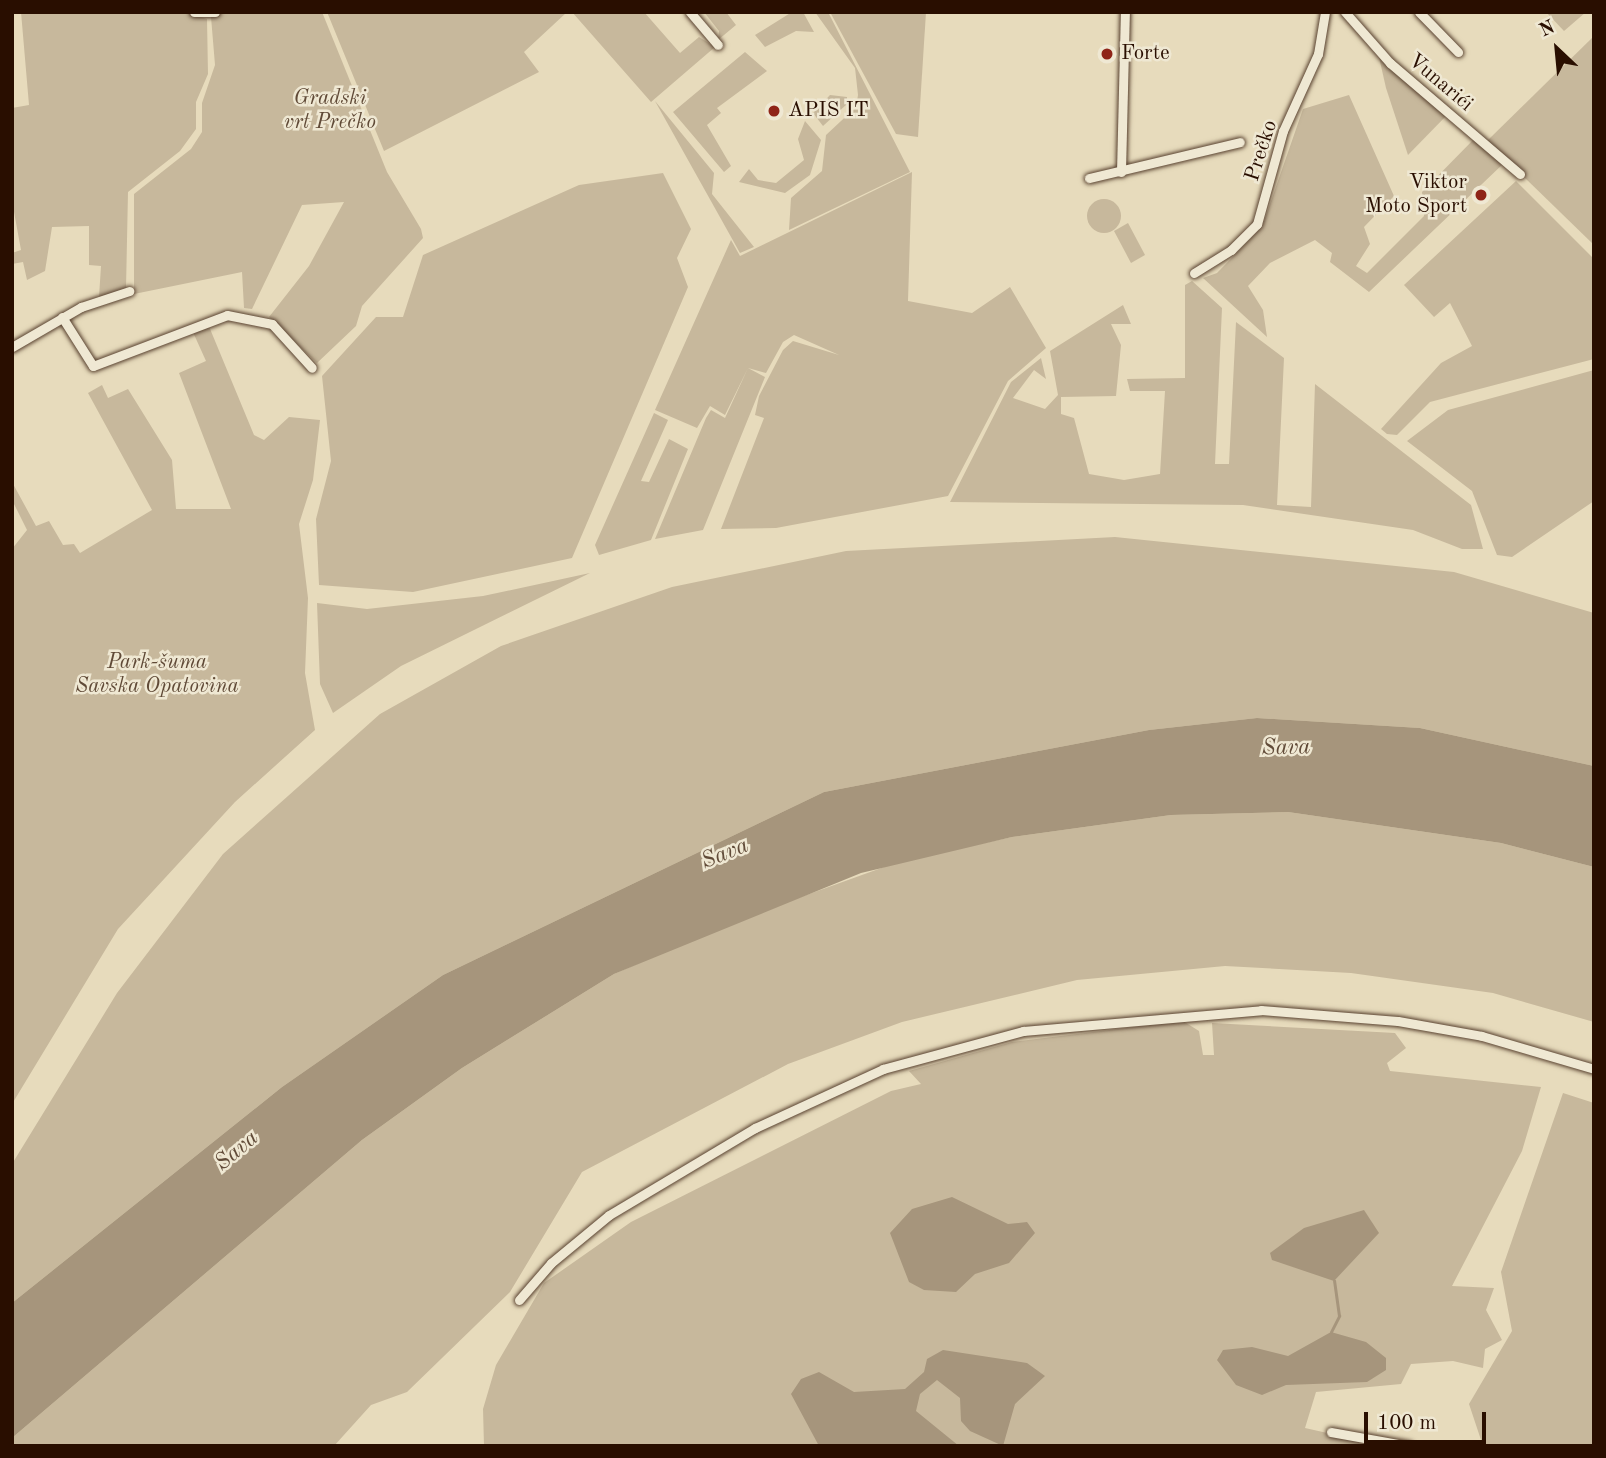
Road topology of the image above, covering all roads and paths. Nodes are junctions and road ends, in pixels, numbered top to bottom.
1 (194, 12) edge
2 (215, 12) edge
3 (690, 12) edge
4 (1125, 12) edge
5 (1325, 12) edge
6 (1345, 12) edge
7 (1419, 12) edge
8 (718, 45) dead end
9 (1458, 52) dead end
10 (1240, 142) dead end
11 (1121, 172) junction
12 (1520, 174) dead end
13 (1089, 178) dead end
14 (1194, 273) dead end
15 (129, 291) dead end
16 (62, 317) junction
17 (12, 347) edge
18 (312, 368) dead end
19 (1594, 1069) edge
20 (519, 1300) dead end
21 (1331, 1432) dead end
22 (1409, 1446) edge

1 - 2 street
3 - 8 street
4 - 11 street
5 - 14 street, Prečko
6 - 12 street, Vunarići
7 - 9 street
10 - 11 street
11 - 13 street
15 - 16 street
16 - 17 street
16 - 18 street
19 - 20 street
21 - 22 street

